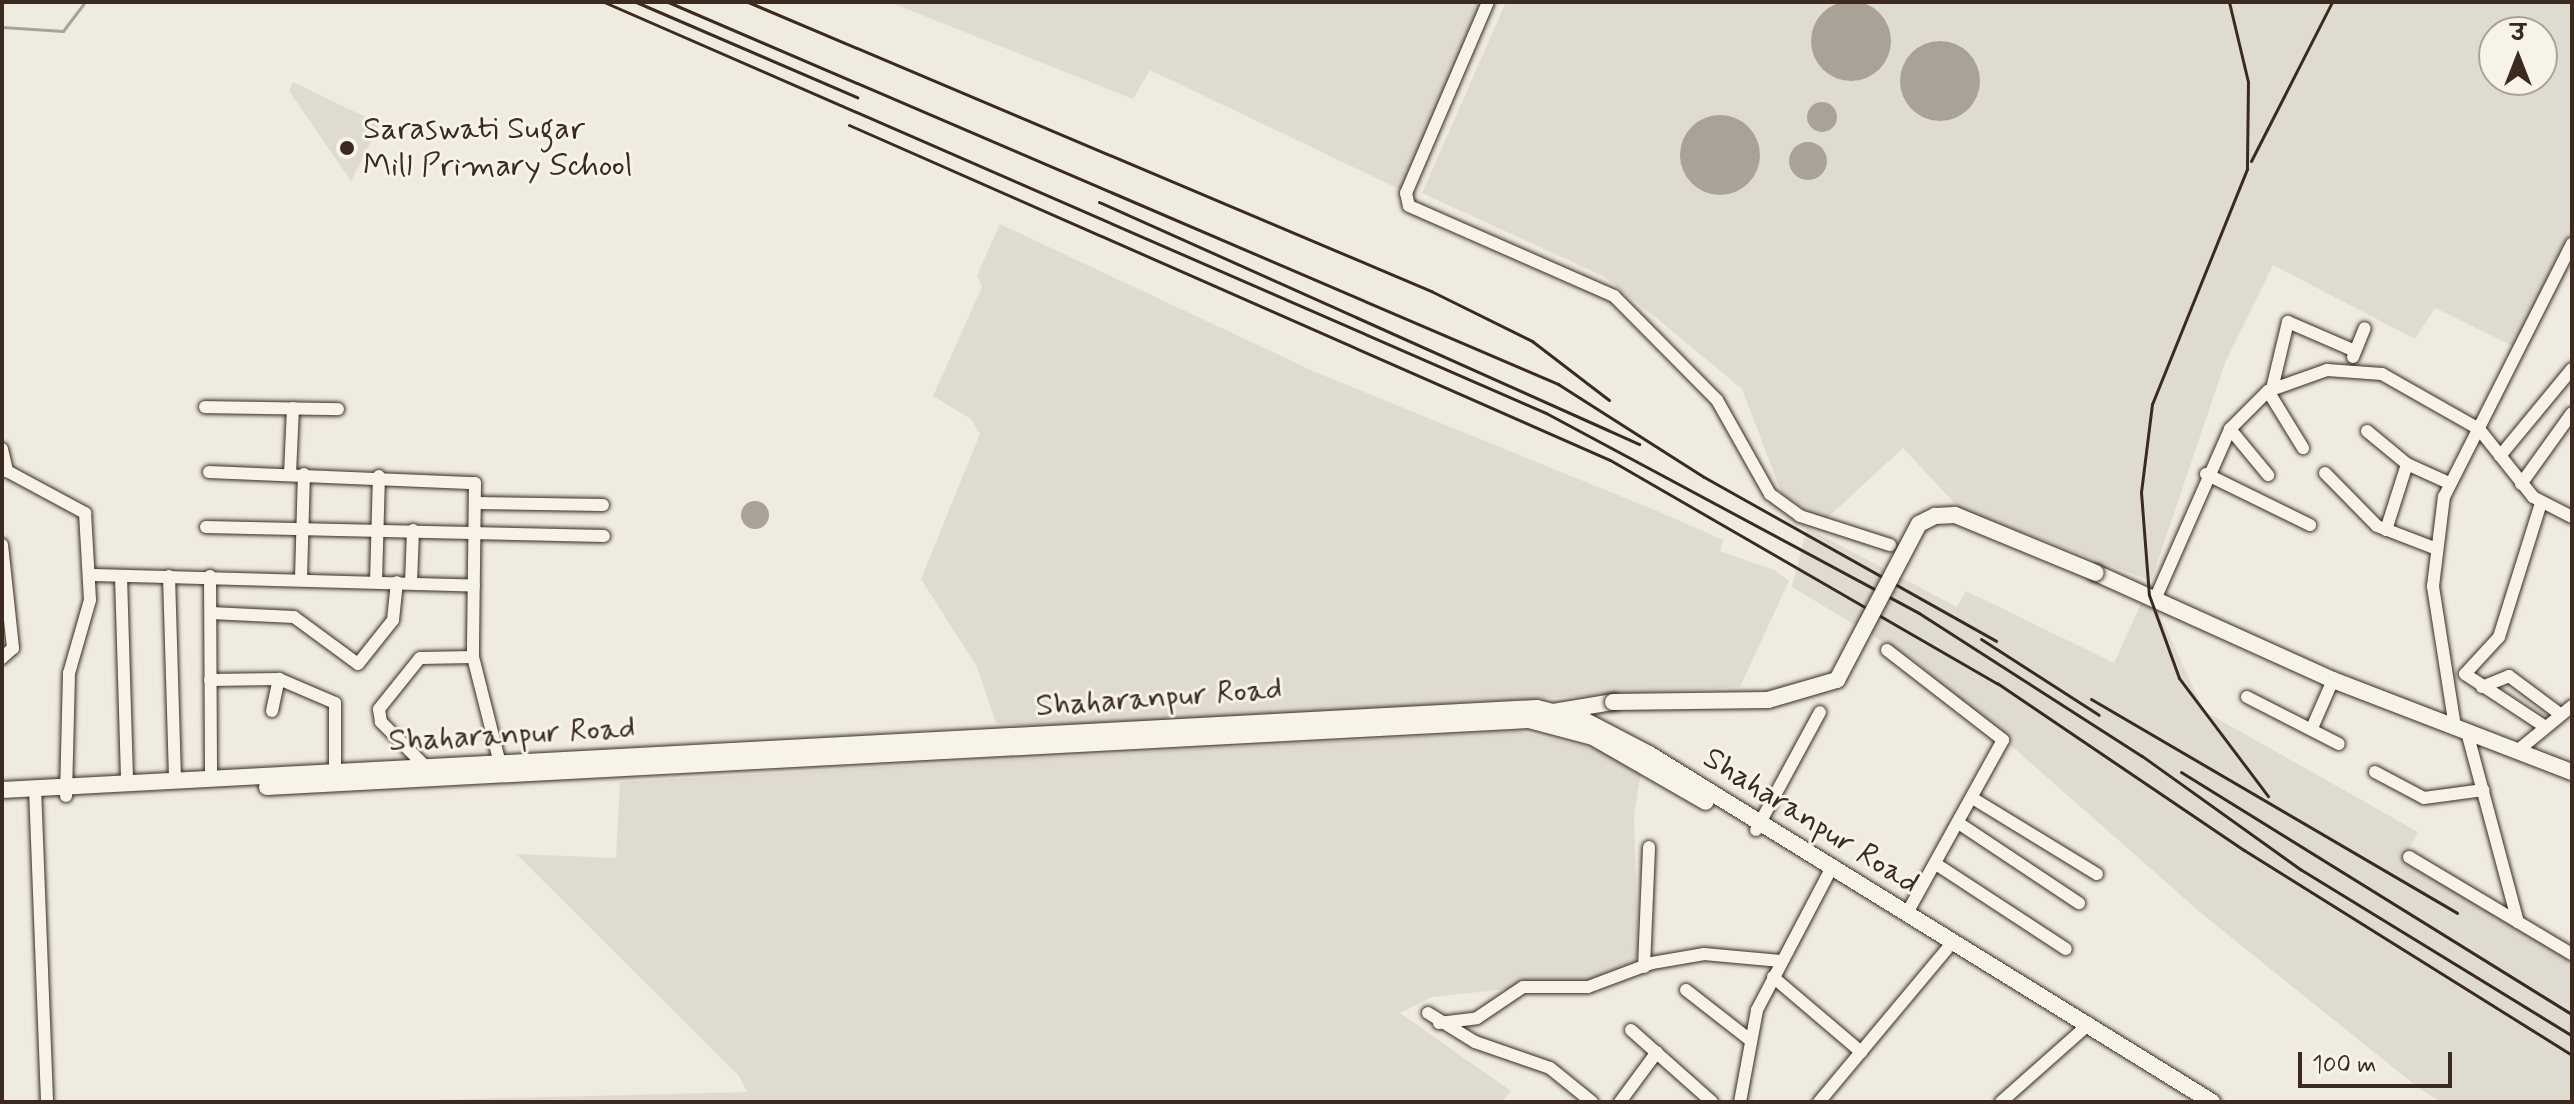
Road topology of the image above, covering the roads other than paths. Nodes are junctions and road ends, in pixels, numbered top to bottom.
1 (1488, 2) edge
2 (2572, 244) edge
3 (2567, 265) edge
4 (2365, 328) dead end
5 (2355, 351) junction
6 (2350, 368) junction
7 (2572, 369) edge
8 (2270, 390) junction
9 (205, 407) dead end
10 (293, 408) junction
11 (338, 409) dead end
12 (2572, 413) edge
13 (2230, 429) junction
14 (2479, 429) junction
15 (2367, 431) dead end
16 (2303, 448) dead end
17 (2, 449) edge
18 (2500, 456) junction
19 (2407, 464) junction
20 (209, 472) dead end
21 (2325, 473) dead end
22 (290, 474) junction
23 (304, 474) junction
24 (2206, 474) junction
25 (2268, 475) dead end
26 (379, 476) junction
27 (2449, 483) junction
28 (2521, 484) junction
29 (476, 503) junction
30 (2541, 503) junction
31 (603, 505) dead end
32 (2572, 517) edge
33 (2310, 525) dead end
34 (206, 527) dead end
35 (303, 528) junction
36 (378, 530) junction
37 (413, 530) junction
38 (2386, 530) junction
39 (475, 533) junction
40 (604, 536) dead end
41 (2, 545) edge
42 (1890, 545) dead end
43 (2434, 548) junction
44 (91, 575) junction
45 (121, 576) junction
46 (169, 576) junction
47 (210, 576) junction
48 (301, 579) junction
49 (376, 582) junction
50 (404, 583) junction
51 (474, 586) junction
52 (2156, 597) junction
53 (211, 613) junction
54 (1887, 650) dead end
55 (473, 657) junction
56 (2, 658) edge
57 (279, 679) junction
58 (210, 680) junction
59 (2333, 680) junction
60 (2482, 687) junction
61 (2247, 697) dead end
62 (2572, 706) edge
63 (272, 711) dead end
64 (1820, 712) dead end
65 (2560, 714) junction
66 (1548, 717) junction
67 (2544, 726) junction
68 (2312, 728) junction
69 (2461, 730) junction
70 (2339, 744) dead end
71 (2516, 752) junction
72 (426, 767) junction
73 (502, 770) junction
74 (335, 772) junction
75 (2375, 772) dead end
76 (2572, 772) edge
77 (211, 779) junction
78 (175, 780) junction
79 (127, 783) junction
80 (2, 790) edge
81 (2483, 790) junction
82 (66, 791) junction
83 (35, 793) junction
84 (2, 799) edge
85 (1974, 799) junction
86 (1960, 824) junction
87 (1758, 827) junction
88 (1649, 847) dead end
89 (2409, 857) dead end
90 (1936, 864) junction
91 (1830, 871) junction
92 (2097, 874) dead end
93 (2079, 903) dead end
94 (1907, 913) junction
95 (2518, 922) junction
96 (1947, 949) junction
97 (2066, 949) dead end
98 (2572, 954) edge
99 (1781, 961) junction
100 (1644, 967) junction
101 (1773, 977) junction
102 (1686, 990) dead end
103 (1428, 1013) dead end
104 (1439, 1023) junction
105 (2084, 1028) junction
106 (1631, 1030) dead end
107 (1749, 1039) junction
108 (1657, 1052) junction
109 (1861, 1052) junction
110 (47, 1102) edge
111 (1592, 1102) edge
112 (1620, 1102) edge
113 (1712, 1102) edge
114 (1740, 1102) edge
115 (1819, 1102) edge
116 (2001, 1102) edge
117 (2194, 1102) edge
118 (2212, 1102) edge

1 - 42 street
2 - 3 street
3 - 14 street
4 - 5 street
5 - 6 street
5 - 8 street
6 - 8 street
6 - 14 street
7 - 18 street
8 - 13 street
8 - 16 street
9 - 10 street
10 - 11 street
10 - 22 street
12 - 28 street
13 - 24 street
13 - 25 street
14 - 18 street
14 - 27 street
15 - 19 street
17 - 44 street
18 - 28 street
19 - 27 street
19 - 38 street
20 - 22 street
21 - 38 street
22 - 23 street
23 - 26 street
23 - 35 street
24 - 33 street
24 - 52 street
26 - 29 street
26 - 36 street
27 - 43 street
28 - 30 street
29 - 31 street
29 - 39 street
30 - 32 street
30 - 60 street
34 - 35 street
35 - 36 street
35 - 48 street
36 - 37 street
36 - 49 street
37 - 39 street
37 - 50 street
38 - 43 street
39 - 40 street
39 - 51 street
41 - 56 street
43 - 69 street
44 - 45 street
44 - 82 street
45 - 46 street
45 - 79 street
46 - 47 street
46 - 78 street
47 - 48 street
47 - 53 street
48 - 49 street
49 - 50 street
50 - 51 street
50 - 53 street
51 - 55 street
52 - 59 main road
52 - 66 main road, bridge
53 - 58 street
54 - 85 street
55 - 72 street
55 - 73 street
57 - 58 street
57 - 63 street
57 - 74 street
58 - 77 street
59 - 68 street
59 - 69 main road
60 - 65 street
60 - 67 street
61 - 68 street
62 - 65 street
64 - 87 street
65 - 67 street
66 - 73 main road, Shaharanpur Road
66 - 87 main road, Shaharanpur Road
67 - 71 street
68 - 70 street
69 - 71 main road
69 - 81 street
71 - 76 main road
72 - 73 main road, Shaharanpur Road
72 - 74 main road, Shaharanpur Road
73 - 82 main road, Shaharanpur Road
74 - 77 main road, Shaharanpur Road
75 - 81 street
77 - 78 main road, Shaharanpur Road
78 - 79 main road, Shaharanpur Road
79 - 82 main road, Shaharanpur Road
80 - 83 main road, Shaharanpur Road
81 - 95 street
82 - 83 main road, Shaharanpur Road
83 - 84 main road, Shaharanpur Road
83 - 110 street
85 - 86 street
85 - 92 street
86 - 90 street
86 - 93 street
87 - 91 main road, Shaharanpur Road
88 - 100 street
89 - 95 street
90 - 94 street
90 - 97 street
91 - 94 main road, Shaharanpur Road
91 - 96 main road, Shaharanpur Road
91 - 99 street
94 - 105 main road, Shaharanpur Road
95 - 98 street
96 - 105 main road, Shaharanpur Road
96 - 109 street
99 - 100 street
99 - 101 street
100 - 104 street
101 - 107 street
101 - 109 street
102 - 107 street
103 - 104 street
104 - 111 street
105 - 116 street
105 - 117 main road, Shaharanpur Road
105 - 118 main road, Shaharanpur Road
106 - 108 street
107 - 114 street
108 - 112 street
108 - 113 street
109 - 115 street

